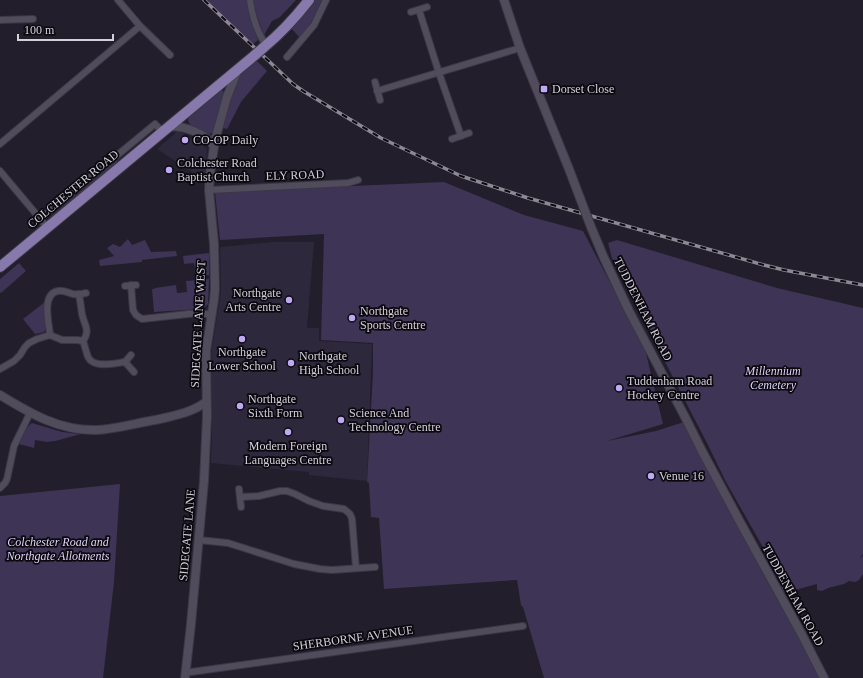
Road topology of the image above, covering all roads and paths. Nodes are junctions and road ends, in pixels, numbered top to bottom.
1 (118, 0) edge
2 (250, 0) edge
3 (309, 0) edge
4 (326, 0) edge
5 (504, 0) edge
6 (427, 7) dead end
7 (419, 10) junction
8 (411, 12) dead end
9 (33, 19) dead end
10 (0, 20) edge
11 (140, 26) junction
12 (264, 47) junction
13 (520, 48) junction
14 (170, 55) dead end
15 (287, 57) dead end
16 (238, 69) junction
17 (439, 73) junction
18 (375, 82) dead end
19 (377, 91) junction
20 (380, 100) dead end
21 (182, 115) junction
22 (165, 129) junction
23 (190, 129) junction
24 (469, 133) dead end
25 (461, 136) junction
26 (452, 139) dead end
27 (0, 144) edge
28 (214, 146) junction
29 (1, 174) edge
30 (358, 180) dead end
31 (209, 190) junction
32 (40, 219) junction
33 (47, 227) junction
34 (0, 267) edge
35 (130, 285) dead end
36 (211, 315) junction
37 (50, 335) junction
38 (83, 341) junction
39 (131, 355) dead end
40 (125, 362) junction
41 (0, 370) edge
42 (134, 372) dead end
43 (0, 395) edge
44 (206, 402) junction
45 (30, 413) junction
46 (184, 413) junction
47 (207, 416) junction
48 (1, 487) edge
49 (239, 489) dead end
50 (240, 497) junction
51 (241, 507) dead end
52 (199, 540) junction
53 (375, 567) dead end
54 (356, 568) junction
55 (523, 626) dead end
56 (186, 675) edge
57 (824, 678) edge

1 - 11 street
2 - 12 street
3 - 12 main road, COLCHESTER ROAD
4 - 15 street
5 - 13 street, TUDDENHAM ROAD
6 - 7 street
7 - 8 street
7 - 17 street
9 - 10 street
11 - 14 street
11 - 27 street
12 - 16 main road, COLCHESTER ROAD, bridge
13 - 17 street
13 - 57 street, TUDDENHAM ROAD, bridge
16 - 21 main road, COLCHESTER ROAD
16 - 28 street, SIDEGATE LANE WEST
17 - 19 street
17 - 25 street
18 - 19 street
19 - 20 street
21 - 22 main road, COLCHESTER ROAD
21 - 23 street
22 - 23 street, COLCHESTER ROAD
22 - 32 street, COLCHESTER ROAD
22 - 33 main road, COLCHESTER ROAD
23 - 28 street, COLCHESTER ROAD
24 - 25 street
25 - 26 street
28 - 31 street, SIDEGATE LANE WEST
29 - 32 street
30 - 31 street, ELY ROAD
31 - 36 street, SIDEGATE LANE WEST
32 - 33 street
33 - 34 main road, COLCHESTER ROAD
35 - 36 street
36 - 44 street, SIDEGATE LANE WEST
37 - 38 street
37 - 38 street
37 - 41 street
38 - 40 street
39 - 40 street
40 - 42 street
43 - 45 street
44 - 46 street
44 - 47 street, SIDEGATE LANE WEST
45 - 46 street
45 - 48 street
46 - 47 street
47 - 52 street, SIDEGATE LANE
49 - 50 street
50 - 51 street
50 - 54 street
52 - 54 street
52 - 56 street, SIDEGATE LANE
53 - 54 street
55 - 56 street, SHERBORNE AVENUE

